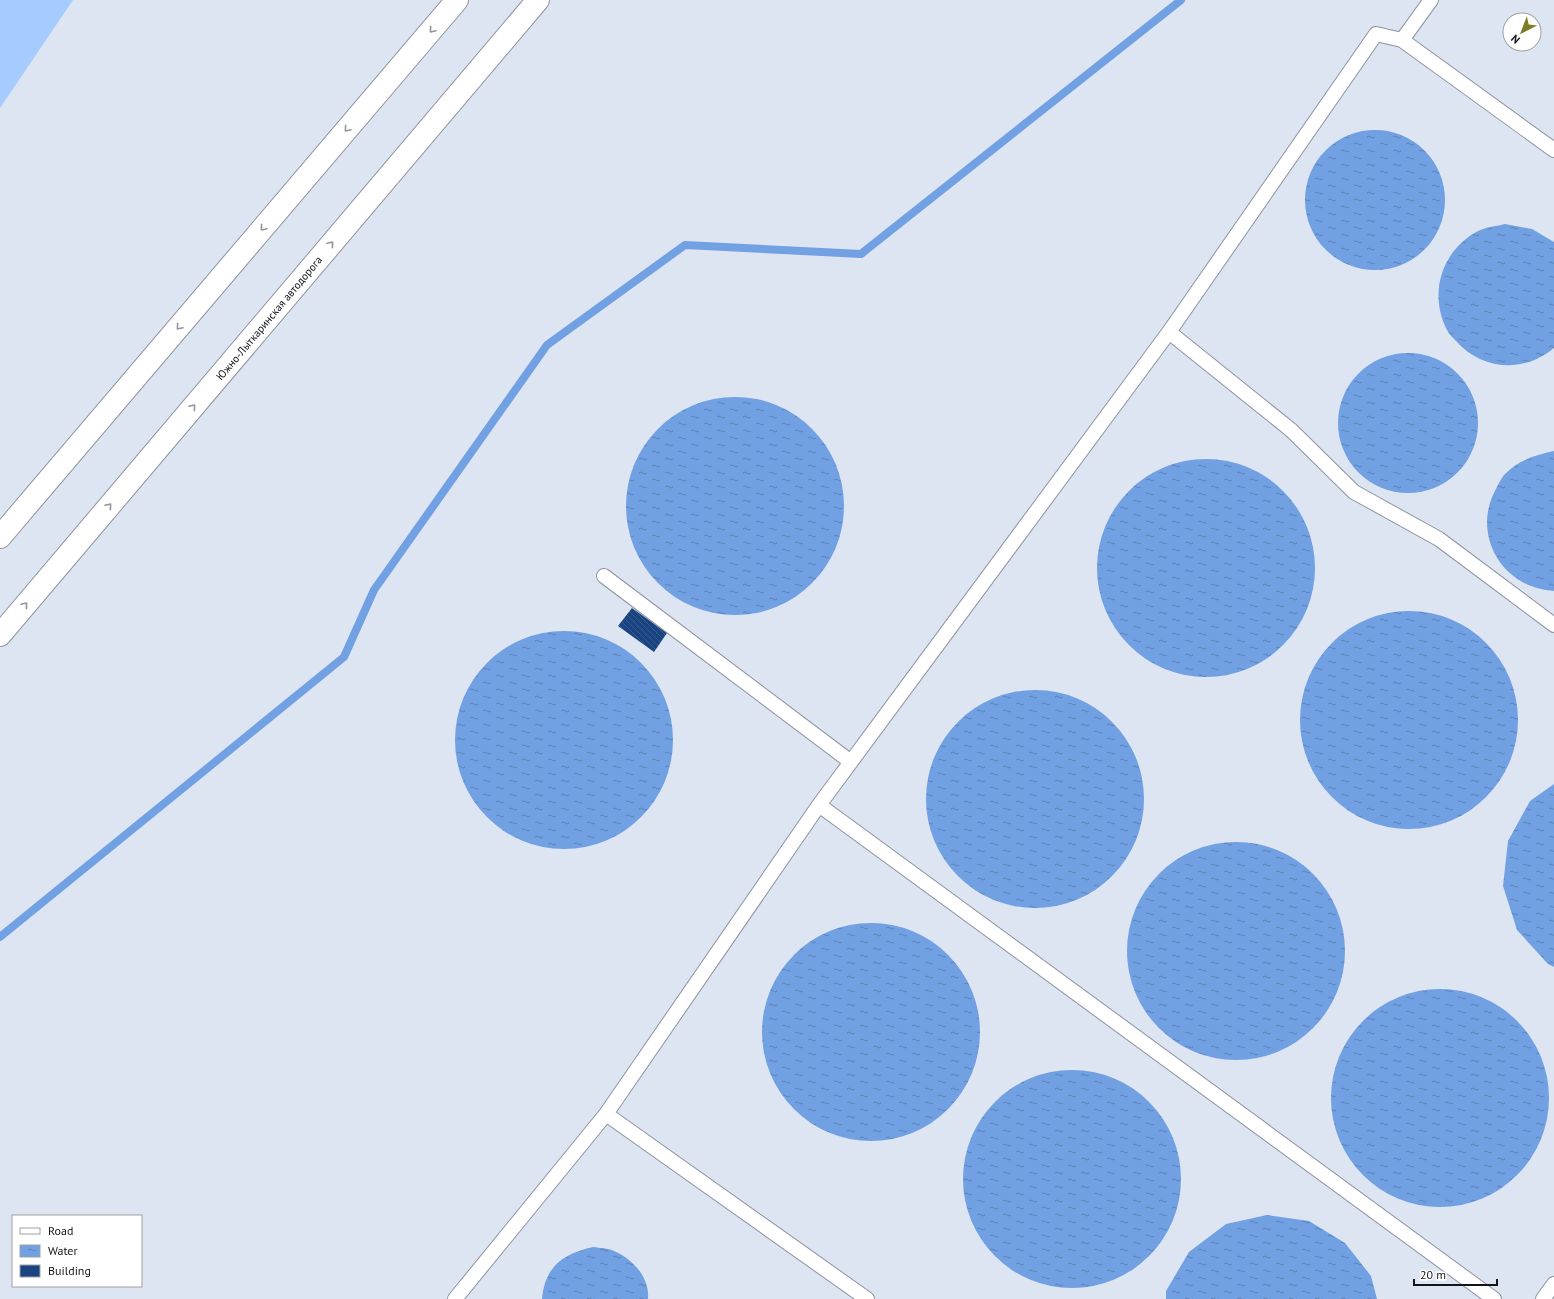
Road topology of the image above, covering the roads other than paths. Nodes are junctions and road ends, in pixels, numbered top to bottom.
1 (457, 0) edge
2 (538, 0) edge
3 (1431, 0) edge
4 (1402, 40) junction
5 (1554, 150) edge
6 (1169, 332) junction
7 (0, 537) edge
8 (604, 576) dead end
9 (1554, 625) edge
10 (0, 635) edge
11 (851, 762) junction
12 (820, 805) junction
13 (606, 1114) junction
14 (1554, 1284) edge
15 (455, 1299) edge
16 (867, 1299) edge
17 (1494, 1299) edge
18 (1543, 1299) edge

1 -> 7 main road
10 -> 2 main road, Южно-Лыткаринская автодорога
3 - 4 lane
4 - 5 lane
4 - 6 lane
6 - 9 lane
6 - 11 lane
8 - 11 lane
11 - 12 lane
12 - 13 lane
12 - 17 lane
13 - 15 lane
13 - 16 lane
14 - 18 lane

